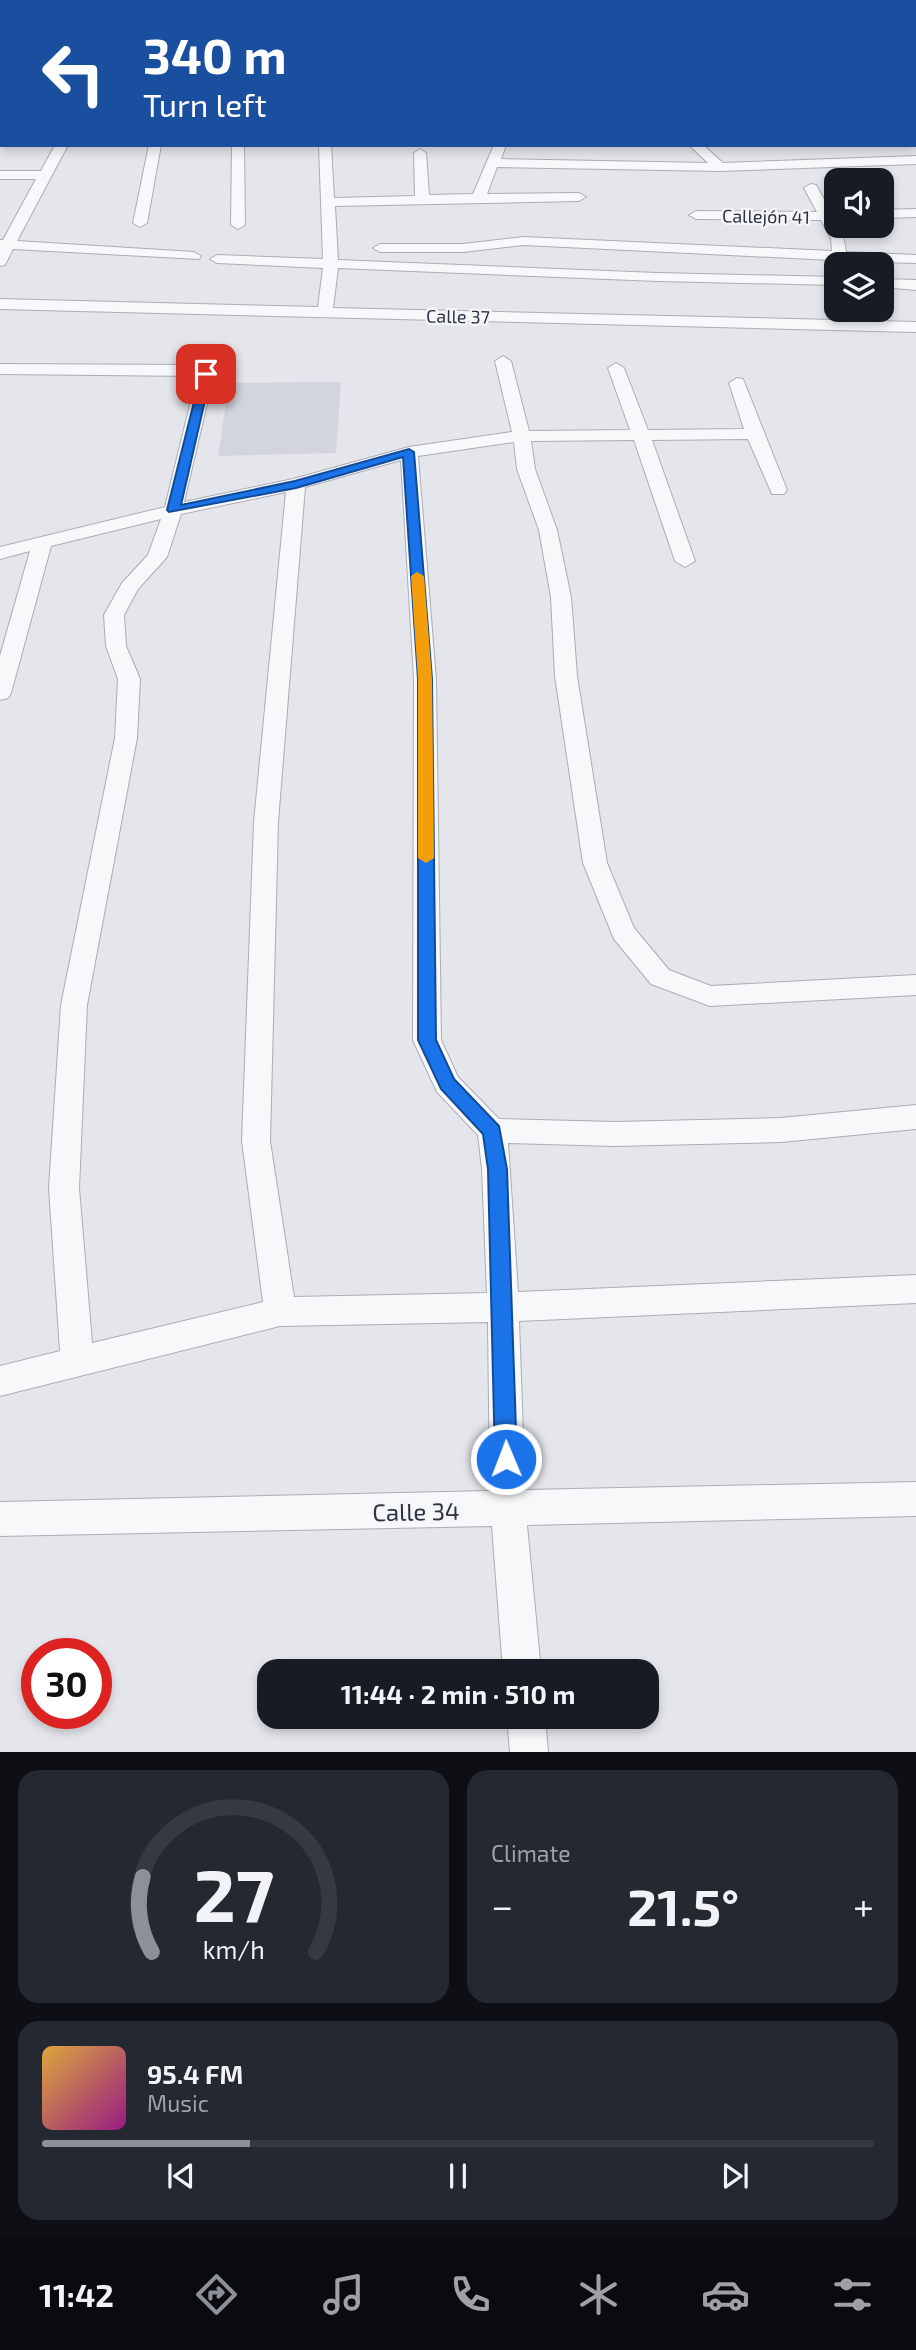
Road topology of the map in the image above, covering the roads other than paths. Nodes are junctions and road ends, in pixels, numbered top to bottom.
1 (61, 147) edge
2 (155, 147) edge
3 (238, 147) edge
4 (325, 147) edge
5 (499, 147) edge
6 (697, 147) edge
7 (420, 153) dead end
8 (916, 160) edge
9 (495, 163) junction
10 (720, 167) junction
11 (0, 175) edge
12 (45, 175) junction
13 (811, 188) dead end
14 (579, 197) dead end
15 (478, 198) junction
16 (422, 200) junction
17 (327, 202) junction
18 (824, 205) edge
19 (916, 213) edge
20 (894, 214) edge
21 (696, 215) dead end
22 (824, 216) edge
23 (140, 223) dead end
24 (238, 225) dead end
25 (4, 244) edge
26 (380, 248) dead end
27 (194, 256) dead end
28 (218, 259) dead end
29 (824, 259) edge
30 (916, 259) edge
31 (894, 260) edge
32 (0, 262) edge
33 (331, 264) junction
34 (824, 281) edge
35 (894, 284) edge
36 (916, 285) edge
37 (0, 304) edge
38 (325, 313) junction
39 (860, 322) edge
40 (862, 325) junction
41 (916, 327) edge
42 (503, 361) dead end
43 (616, 368) dead end
44 (0, 369) edge
45 (737, 383) dead end
46 (639, 434) junction
47 (754, 434) junction
48 (522, 436) junction
49 (409, 452) junction
50 (296, 484) junction
51 (778, 490) dead end
52 (173, 510) junction
53 (42, 543) junction
54 (0, 553) edge
55 (685, 561) dead end
56 (0, 693) edge
57 (916, 985) edge
58 (916, 1117) edge
59 (492, 1131) junction
60 (916, 1289) edge
61 (503, 1307) junction
62 (281, 1312) junction
63 (77, 1360) junction
64 (0, 1381) edge
65 (916, 1499) edge
66 (508, 1510) junction
67 (0, 1519) edge
68 (521, 1659) edge
69 (527, 1729) edge
70 (529, 1752) edge

1 - 12 street
2 - 23 street
3 - 24 street
4 - 17 street
5 - 9 street
6 - 10 street
7 - 16 street
8 - 10 street
9 - 10 street
9 - 15 street
11 - 12 street
12 - 25 street
13 - 18 street
14 - 15 street
15 - 16 street
16 - 17 street
17 - 33 street
19 - 20 street
21 - 22 street, Callejón 41
25 - 27 street
25 - 32 street
26 - 29 street
28 - 33 street
30 - 31 street
33 - 34 street
33 - 38 street
35 - 36 street
37 - 38 street, Calle 37
38 - 40 street, Calle 37
39 - 40 street
40 - 41 street, Calle 37
42 - 48 street
43 - 46 street
44 - 52 street
45 - 47 street
46 - 47 street
46 - 48 street
46 - 55 street
47 - 51 street
48 - 49 street
48 - 57 street
49 - 50 street
49 - 59 street
50 - 52 street
50 - 62 street
52 - 53 street
52 - 63 street
53 - 54 street
53 - 56 street
58 - 59 street
59 - 61 street
60 - 61 street
61 - 62 street
61 - 66 street
62 - 63 street
63 - 64 street
65 - 66 street, Calle 34
66 - 67 street, Calle 34
66 - 68 street
69 - 70 street

